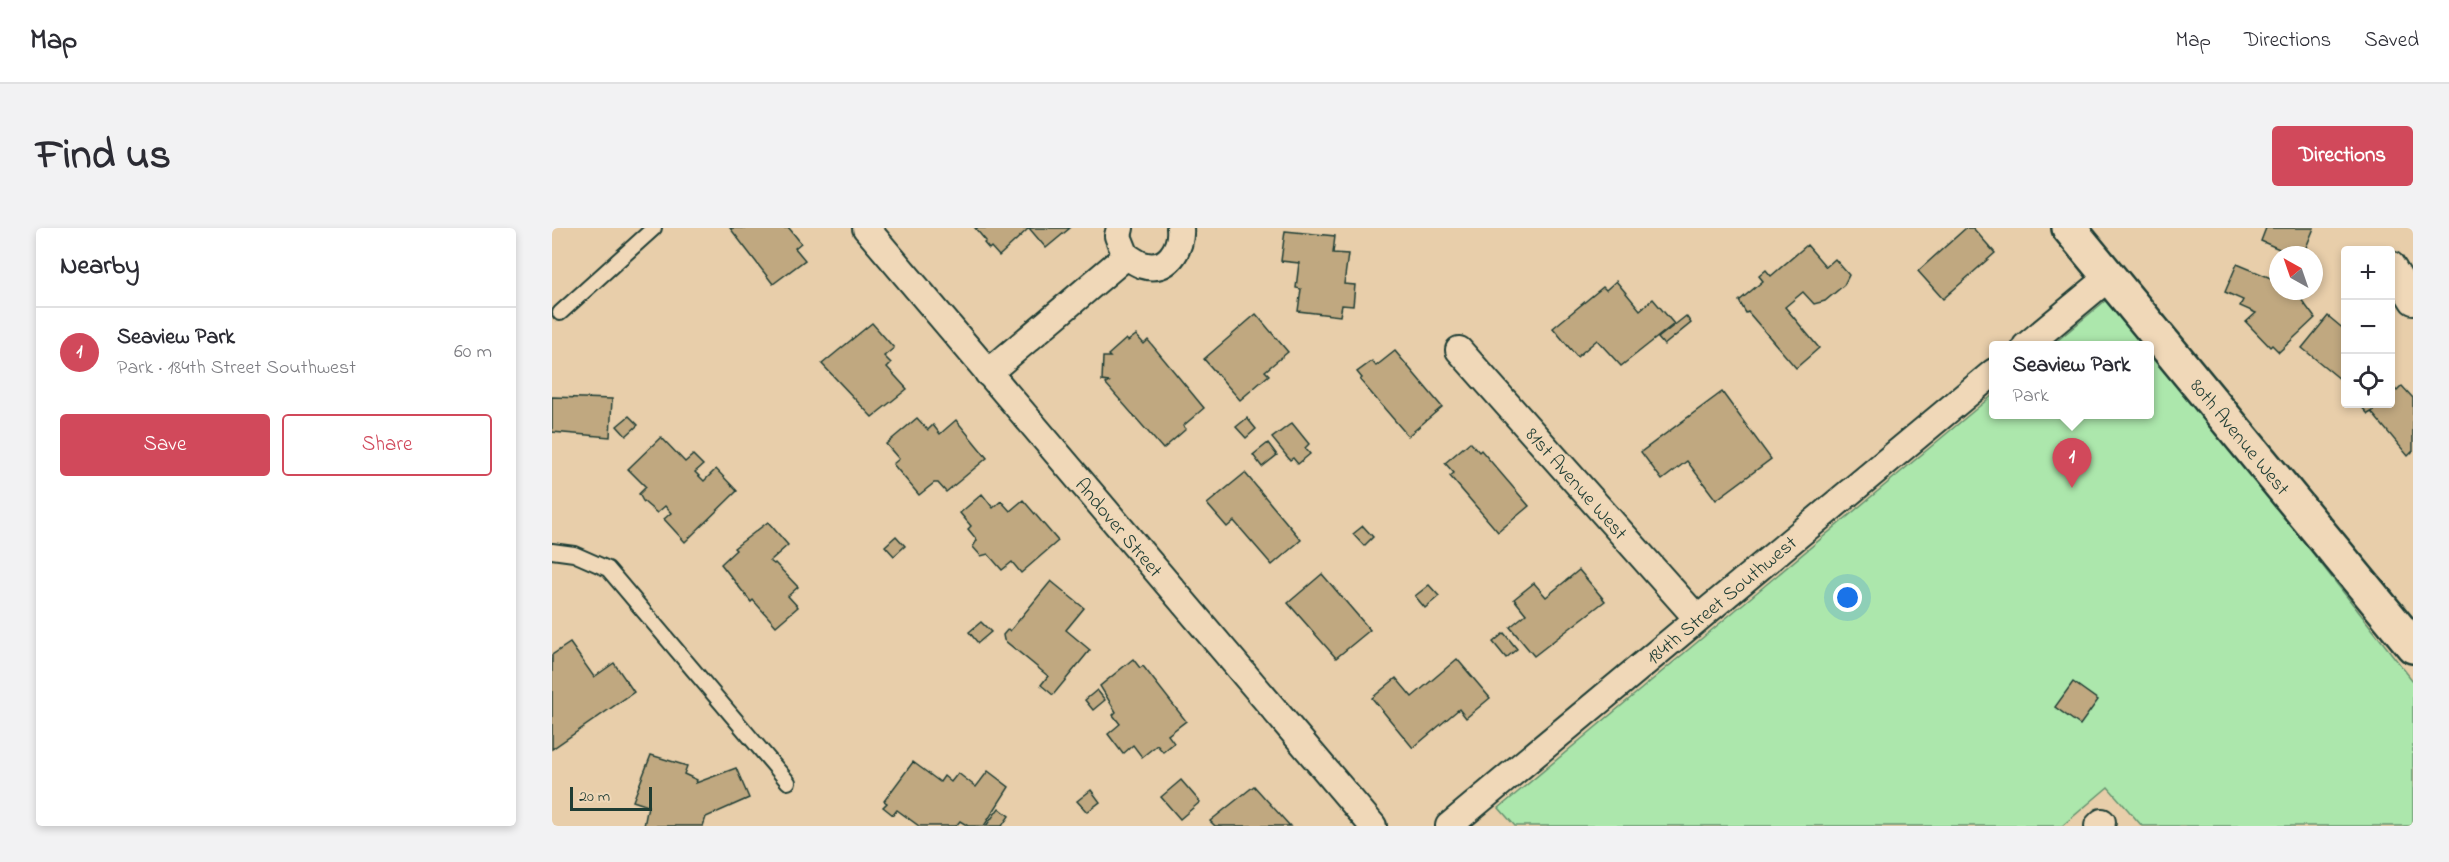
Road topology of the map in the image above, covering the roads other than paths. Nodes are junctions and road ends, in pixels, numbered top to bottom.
1 (654, 228) edge
2 (866, 228) edge
3 (1120, 228) edge
4 (1180, 228) edge
5 (2068, 228) edge
6 (1126, 256) junction
7 (2395, 272) edge
8 (2109, 277) junction
9 (2413, 301) edge
10 (560, 313) dead end
11 (2031, 341) edge
12 (1459, 350) dead end
13 (988, 373) junction
14 (1989, 376) edge
15 (552, 551) edge
16 (1696, 617) junction
17 (2413, 646) edge
18 (788, 782) dead end
19 (1373, 826) edge
20 (1449, 826) edge

1 - 10 lane
2 - 13 street, Andover Street
3 - 6 street
4 - 6 street
5 - 8 street, 80th Avenue West
6 - 13 street
7 - 9 street
8 - 11 street
8 - 17 street, 80th Avenue West
12 - 16 street, 81st Avenue West
13 - 19 street, Andover Street
14 - 16 street, 184th Street Southwest
15 - 18 lane
16 - 20 street, 184th Street Southwest

